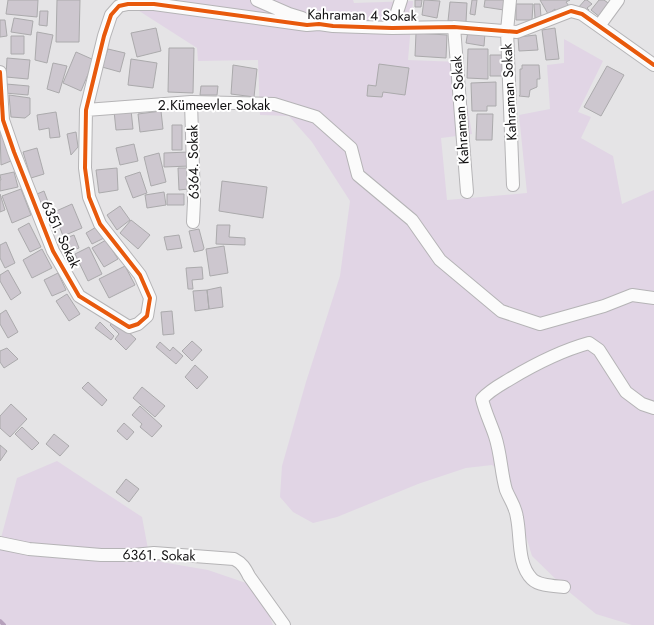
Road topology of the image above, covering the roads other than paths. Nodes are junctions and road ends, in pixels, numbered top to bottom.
1 (257, 0) edge
2 (401, 0) edge
3 (510, 0) edge
4 (618, 0) edge
5 (332, 26) junction
6 (599, 26) junction
7 (454, 27) junction
8 (392, 28) junction
9 (507, 31) junction
10 (654, 65) edge
11 (0, 72) edge
12 (191, 102) junction
13 (86, 110) junction
14 (513, 185) dead end
15 (467, 192) dead end
16 (193, 222) dead end
17 (654, 298) edge
18 (654, 408) edge
19 (0, 544) edge
20 (564, 587) dead end
21 (284, 625) edge

1 - 5 street
2 - 8 street
3 - 9 street, Kahraman Sokak
4 - 6 street
5 - 8 street, Kahraman 4 Sokak
5 - 13 street, Kahraman 4 Sokak
6 - 9 street, Kahraman 4 Sokak
6 - 10 street, Kahraman 4 Sokak
7 - 8 street, Kahraman 4 Sokak
7 - 9 street, Kahraman 4 Sokak
7 - 15 street, Kahraman 3 Sokak
9 - 14 street, Kahraman Sokak
11 - 13 street, 6351. Sokak
12 - 13 street, 2.Kümeevler Sokak
12 - 16 street, 6364. Sokak
12 - 17 street, 2.Kümeevler Sokak
18 - 20 street
19 - 21 street, 6361. Sokak

